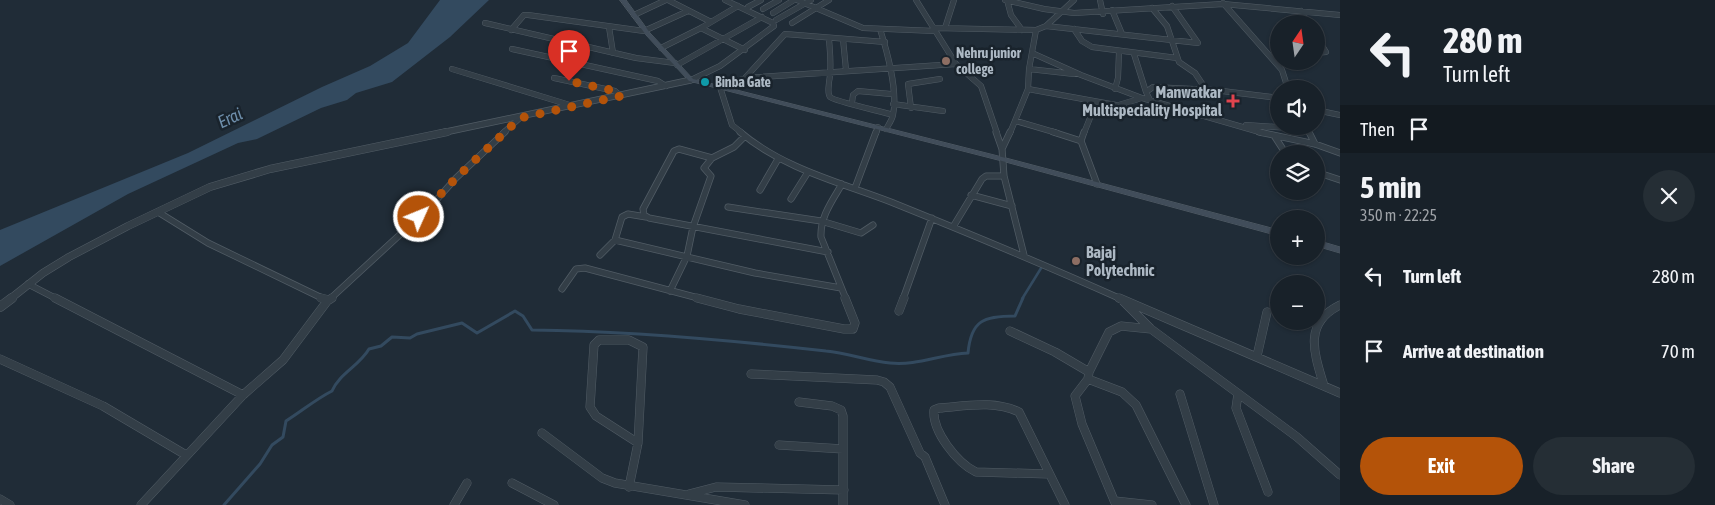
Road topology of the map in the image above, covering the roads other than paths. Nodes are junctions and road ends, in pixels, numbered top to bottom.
1 (623, 0) edge
2 (667, 0) edge
3 (725, 0) edge
4 (761, 0) edge
5 (780, 0) edge
6 (796, 0) edge
7 (811, 0) edge
8 (828, 0) edge
9 (916, 0) edge
10 (954, 0) edge
11 (1006, 0) edge
12 (1074, 0) edge
13 (1100, 0) edge
14 (1161, 0) edge
15 (1196, 0) edge
16 (1264, 0) edge
17 (1222, 2) edge
18 (806, 4) junction
19 (738, 6) junction
20 (1206, 6) junction
21 (748, 7) dead end
22 (1170, 7) junction
23 (816, 8) junction
24 (1152, 8) junction
25 (1269, 8) junction
26 (763, 9) dead end
27 (1112, 10) junction
28 (688, 11) junction
29 (1061, 11) junction
30 (1301, 11) junction
31 (773, 13) dead end
32 (1103, 14) junction
33 (634, 15) junction
34 (1303, 15) edge
35 (1340, 15) edge
36 (762, 17) junction
37 (776, 20) dead end
38 (711, 22) junction
39 (485, 23) dead end
40 (792, 23) dead end
41 (1046, 26) junction
42 (608, 27) junction
43 (701, 28) junction
44 (880, 28) junction
45 (945, 28) junction
46 (1074, 29) junction
47 (511, 30) junction
48 (935, 30) junction
49 (1022, 30) junction
50 (1036, 30) junction
51 (646, 31) junction
52 (1122, 34) junction
53 (829, 39) junction
54 (843, 39) junction
55 (724, 40) junction
56 (1172, 40) junction
57 (884, 42) junction
58 (661, 48) junction
59 (512, 49) dead end
60 (745, 50) junction
61 (1119, 52) junction
62 (613, 53) junction
63 (1032, 53) junction
64 (1134, 54) junction
65 (1270, 56) edge
66 (1177, 58) junction
67 (676, 64) junction
68 (956, 64) junction
69 (888, 68) junction
70 (452, 69) dead end
71 (1029, 69) junction
72 (846, 70) junction
73 (831, 71) junction
74 (1081, 75) junction
75 (554, 78) dead end
76 (745, 78) junction
77 (940, 79) dead end
78 (691, 80) junction
79 (666, 86) junction
80 (720, 87) junction
81 (1028, 89) junction
82 (1115, 89) junction
83 (1202, 90) junction
84 (1146, 92) junction
85 (892, 94) junction
86 (621, 96) junction
87 (1270, 97) edge
88 (1142, 98) junction
89 (1150, 100) junction
90 (852, 103) junction
91 (893, 104) junction
92 (1116, 105) junction
93 (574, 106) junction
94 (911, 108) junction
95 (1205, 110) dead end
96 (943, 111) dead end
97 (1325, 112) edge
98 (893, 114) junction
99 (1340, 115) edge
100 (520, 118) junction
101 (1016, 121) junction
102 (1270, 127) edge
103 (882, 128) junction
104 (1310, 135) edge
105 (745, 136) junction
106 (1275, 137) junction
107 (1081, 141) junction
108 (1315, 144) junction
109 (1280, 145) edge
110 (1002, 149) junction
111 (1340, 153) edge
112 (712, 158) junction
113 (1002, 159) junction
114 (778, 160) junction
115 (808, 172) junction
116 (1325, 175) edge
117 (1004, 176) junction
118 (1340, 180) edge
119 (842, 184) junction
120 (1096, 184) junction
121 (855, 188) junction
122 (760, 190) dead end
123 (971, 195) junction
124 (791, 199) dead end
125 (1012, 206) junction
126 (728, 207) dead end
127 (158, 212) junction
128 (646, 217) junction
129 (932, 218) junction
130 (821, 221) junction
131 (874, 225) dead end
132 (693, 227) junction
133 (953, 227) junction
134 (1270, 231) edge
135 (614, 240) junction
136 (1325, 246) edge
137 (1340, 250) edge
138 (828, 252) junction
139 (600, 255) dead end
140 (1024, 255) junction
141 (687, 256) junction
142 (28, 284) junction
143 (841, 288) junction
144 (562, 289) dead end
145 (670, 291) junction
146 (1121, 299) junction
147 (328, 300) junction
148 (1340, 305) edge
149 (0, 307) edge
150 (899, 311) dead end
151 (1266, 312) dead end
152 (1151, 329) junction
153 (1010, 331) dead end
154 (1257, 356) junction
155 (0, 359) edge
156 (751, 374) dead end
157 (1089, 375) junction
158 (1324, 386) junction
159 (1340, 393) edge
160 (1180, 394) dead end
161 (1238, 394) junction
162 (243, 395) junction
163 (800, 402) dead end
164 (542, 433) dead end
165 (638, 443) junction
166 (779, 445) dead end
167 (843, 449) junction
168 (186, 455) junction
169 (1050, 474) junction
170 (1340, 475) edge
171 (467, 483) dead end
172 (512, 483) dead end
173 (629, 487) junction
174 (844, 490) junction
175 (1268, 492) dead end
176 (685, 496) junction
177 (0, 499) edge
178 (1115, 503) edge
179 (10, 505) edge
180 (141, 505) edge
181 (454, 505) edge
182 (554, 505) edge
183 (745, 505) edge
184 (843, 505) edge
185 (945, 505) edge
186 (1065, 505) edge
187 (1152, 505) edge
188 (1186, 505) edge
189 (1214, 505) edge

1 - 33 main road
2 - 28 street
2 - 33 street
3 - 19 street
4 - 21 street
5 - 26 street
6 - 18 street
6 - 31 street
7 - 18 street
8 - 23 street
9 - 48 street
10 - 45 street
11 - 29 street
11 - 49 street
12 - 29 street
13 - 32 street
14 - 22 street
15 - 20 street
16 - 25 street
17 - 20 street
17 - 25 street
17 - 65 street
18 - 23 street
18 - 37 street
19 - 36 street
19 - 38 street
20 - 22 street
22 - 24 street
22 - 56 street
23 - 40 street
23 - 44 street
24 - 27 street
24 - 56 street
25 - 30 street
27 - 32 street
27 - 52 street
28 - 38 street
28 - 51 street
29 - 32 street
29 - 41 street
30 - 34 street
30 - 35 street
33 - 51 main road
36 - 55 street
36 - 60 street
38 - 43 street
39 - 47 street
41 - 46 street
41 - 50 street
42 - 47 street
42 - 51 street
42 - 62 street
43 - 55 street
43 - 58 street
44 - 48 street
44 - 57 street
45 - 48 street
45 - 49 street
46 - 52 street
46 - 61 street
47 - 62 street
48 - 68 street
49 - 50 street
50 - 63 street
51 - 58 main road
52 - 56 street
53 - 54 street
53 - 73 street
53 - 76 street
54 - 57 street
54 - 72 street
55 - 60 street
55 - 67 street
56 - 66 street
57 - 69 street
58 - 67 main road
59 - 79 street
60 - 78 street
61 - 64 street
61 - 82 street
62 - 67 street
63 - 71 street
63 - 74 street
64 - 66 street
64 - 84 street
66 - 83 street
67 - 78 main road
68 - 69 street
68 - 110 street
69 - 72 street
69 - 85 street
70 - 93 street
71 - 74 street
71 - 81 street
72 - 73 street
73 - 76 street
73 - 90 street
74 - 82 street
75 - 86 street
76 - 80 street
77 - 94 street
78 - 79 street
78 - 80 main road
79 - 86 street
80 - 103 main road
80 - 105 street
81 - 92 street
81 - 101 street
82 - 88 street
83 - 84 street
83 - 87 street
84 - 89 street
85 - 90 street
85 - 91 street
86 - 93 street
88 - 89 street
88 - 92 street
89 - 106 street
90 - 98 street
91 - 94 street
91 - 98 street
92 - 107 street
93 - 100 street
94 - 96 street
95 - 102 street
97 - 99 street
98 - 103 street
100 - 127 street
100 - 147 street
101 - 107 street
101 - 110 street
103 - 113 main road
103 - 121 street
104 - 108 street
105 - 112 street
105 - 114 street
106 - 108 street
106 - 109 street
107 - 120 street
108 - 111 street
110 - 113 street
112 - 128 street
112 - 132 street
113 - 117 street
113 - 120 main road
114 - 115 street
114 - 122 street
115 - 119 street
115 - 124 street
116 - 118 street
117 - 123 street
117 - 125 street
119 - 121 street
119 - 130 street
120 - 134 main road
121 - 129 street
123 - 125 street
123 - 133 street
125 - 140 street
126 - 130 street
127 - 142 street
127 - 147 street
128 - 132 street
128 - 135 street
129 - 133 street
129 - 150 street
130 - 131 street
130 - 138 street
132 - 138 street
132 - 141 street
133 - 140 street
135 - 139 street
135 - 141 street
136 - 137 main road
138 - 143 street
140 - 146 street
141 - 143 street
141 - 145 street
142 - 149 street
142 - 162 street
143 - 145 street
144 - 145 street
146 - 152 street
146 - 154 street
147 - 162 street
148 - 158 street
151 - 154 street
152 - 157 street
152 - 161 street
153 - 157 street
154 - 158 street
155 - 168 street
156 - 185 street
157 - 178 street
157 - 188 street
158 - 159 street
160 - 189 street
161 - 170 street
161 - 175 street
162 - 168 street
163 - 167 street
164 - 173 street
165 - 165 street
165 - 173 street
166 - 167 street
167 - 174 street
168 - 180 street
169 - 169 street
169 - 186 street
171 - 181 street
172 - 182 street
173 - 176 street
174 - 176 street
174 - 184 street
176 - 183 street
177 - 179 street
178 - 187 street

